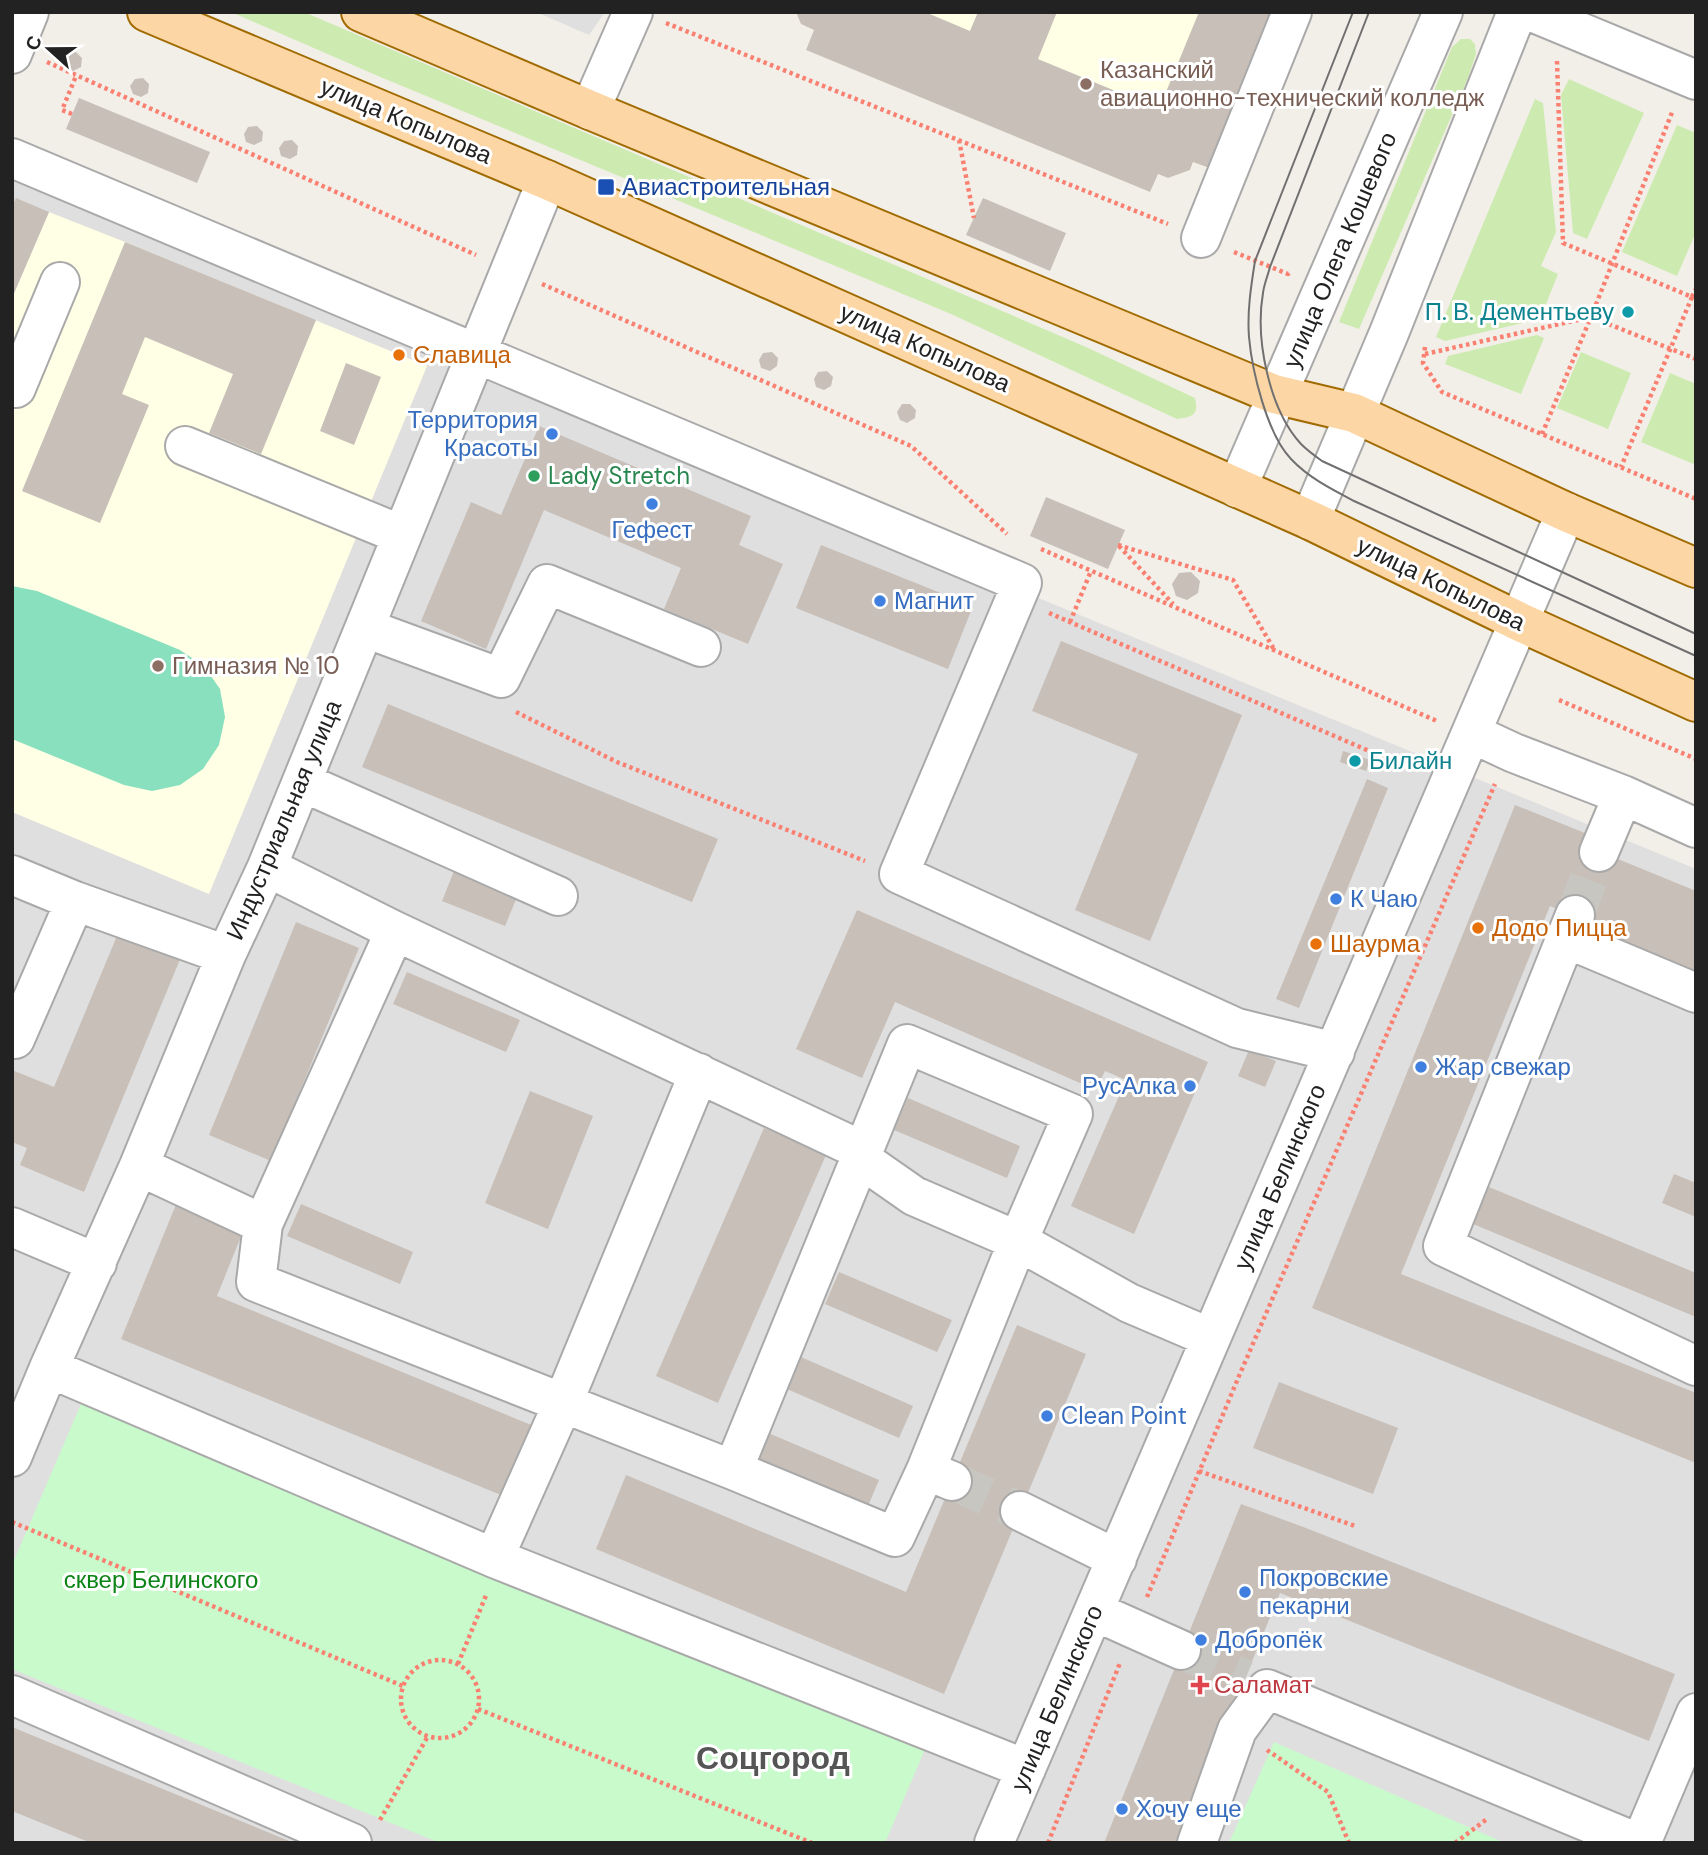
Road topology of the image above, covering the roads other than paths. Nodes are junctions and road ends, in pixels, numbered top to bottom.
1 (29, 12) edge
2 (147, 12) edge
3 (361, 12) edge
4 (1292, 12) edge
5 (1443, 12) edge
6 (1517, 12) edge
7 (649, 17) edge
8 (1544, 17) edge
9 (26, 57) edge
10 (1691, 78) edge
11 (590, 110) junction
12 (12, 158) edge
13 (547, 180) junction
14 (1201, 238) road end
15 (60, 282) dead end
16 (477, 354) junction
17 (12, 386) edge
18 (1278, 396) junction
19 (1354, 413) junction
20 (185, 446) dead end
21 (1237, 488) junction
22 (1566, 512) junction
23 (1310, 520) junction
24 (402, 535) junction
25 (1696, 568) edge
26 (1520, 622) junction
27 (365, 628) junction
28 (701, 648) dead end
29 (1696, 702) edge
30 (1471, 733) junction
31 (302, 782) junction
32 (1623, 795) junction
33 (1696, 828) edge
34 (1600, 852) tunnel mouth
35 (267, 867) junction
36 (12, 875) edge
37 (558, 896) dead end
38 (75, 901) junction
39 (395, 931) junction
40 (226, 955) junction
41 (1696, 993) edge
42 (12, 1038) edge
43 (1335, 1052) junction
44 (699, 1073) junction
45 (861, 1159) junction
46 (139, 1166) junction
47 (262, 1224) junction
48 (12, 1227) edge
49 (1018, 1241) junction
50 (97, 1263) junction
51 (1211, 1338) junction
52 (1696, 1366) edge
53 (49, 1368) junction
54 (563, 1403) junction
55 (12, 1457) edge
56 (733, 1470) junction
57 (1020, 1511) tunnel mouth
58 (1117, 1559) junction
59 (491, 1575) junction
60 (1094, 1611) junction
61 (1181, 1650) tunnel mouth
62 (12, 1695) edge
63 (1696, 1713) edge
64 (1026, 1769) junction
65 (352, 1843) edge
66 (995, 1843) edge
67 (1197, 1843) edge
68 (1639, 1843) edge

1 - 9 street
2 - 13 main road, улица Копылова
3 - 11 main road
4 - 14 street
5 - 18 street, улица Олега Кошевого
6 - 19 street
7 - 11 street
8 - 10 street
11 - 18 main road
12 - 16 street
13 - 16 street, Индустриальная улица
13 - 21 main road, улица Копылова
15 - 17 street
16 - 24 street, Индустриальная улица
16 - 43 street
18 - 19 main road
18 - 21 street, улица Олега Кошевого
19 - 22 main road
19 - 23 street
20 - 24 street
21 - 23 main road, улица Копылова
22 - 25 main road
22 - 26 street, улица Белинского
23 - 26 main road, улица Копылова
24 - 27 street, Индустриальная улица
26 - 29 main road, улица Копылова
26 - 30 street, улица Белинского
27 - 28 street
27 - 31 street, Индустриальная улица
30 - 32 street
30 - 43 street, улица Белинского
31 - 35 street, Индустриальная улица
31 - 37 street
32 - 33 street
32 - 34 street
35 - 39 street
35 - 40 street, Индустриальная улица
36 - 38 street
38 - 40 street
38 - 42 street
39 - 44 street
39 - 47 street
40 - 46 street, Индустриальная улица
41 - 52 street
43 - 51 street, улица Белинского
44 - 45 street
44 - 54 street
45 - 49 street
45 - 49 street
45 - 56 street
46 - 47 street
46 - 50 street, Индустриальная улица
47 - 54 street
48 - 50 street
49 - 51 street
49 - 56 street
50 - 53 street, Индустриальная улица
51 - 58 street, улица Белинского
53 - 55 street, Индустриальная улица
53 - 59 street
54 - 56 street
54 - 59 street
57 - 58 street
58 - 60 street, улица Белинского
59 - 64 street
60 - 61 street
60 - 64 street, улица Белинского
62 - 65 street
63 - 68 street
64 - 66 street, улица Белинского
67 - 68 street

